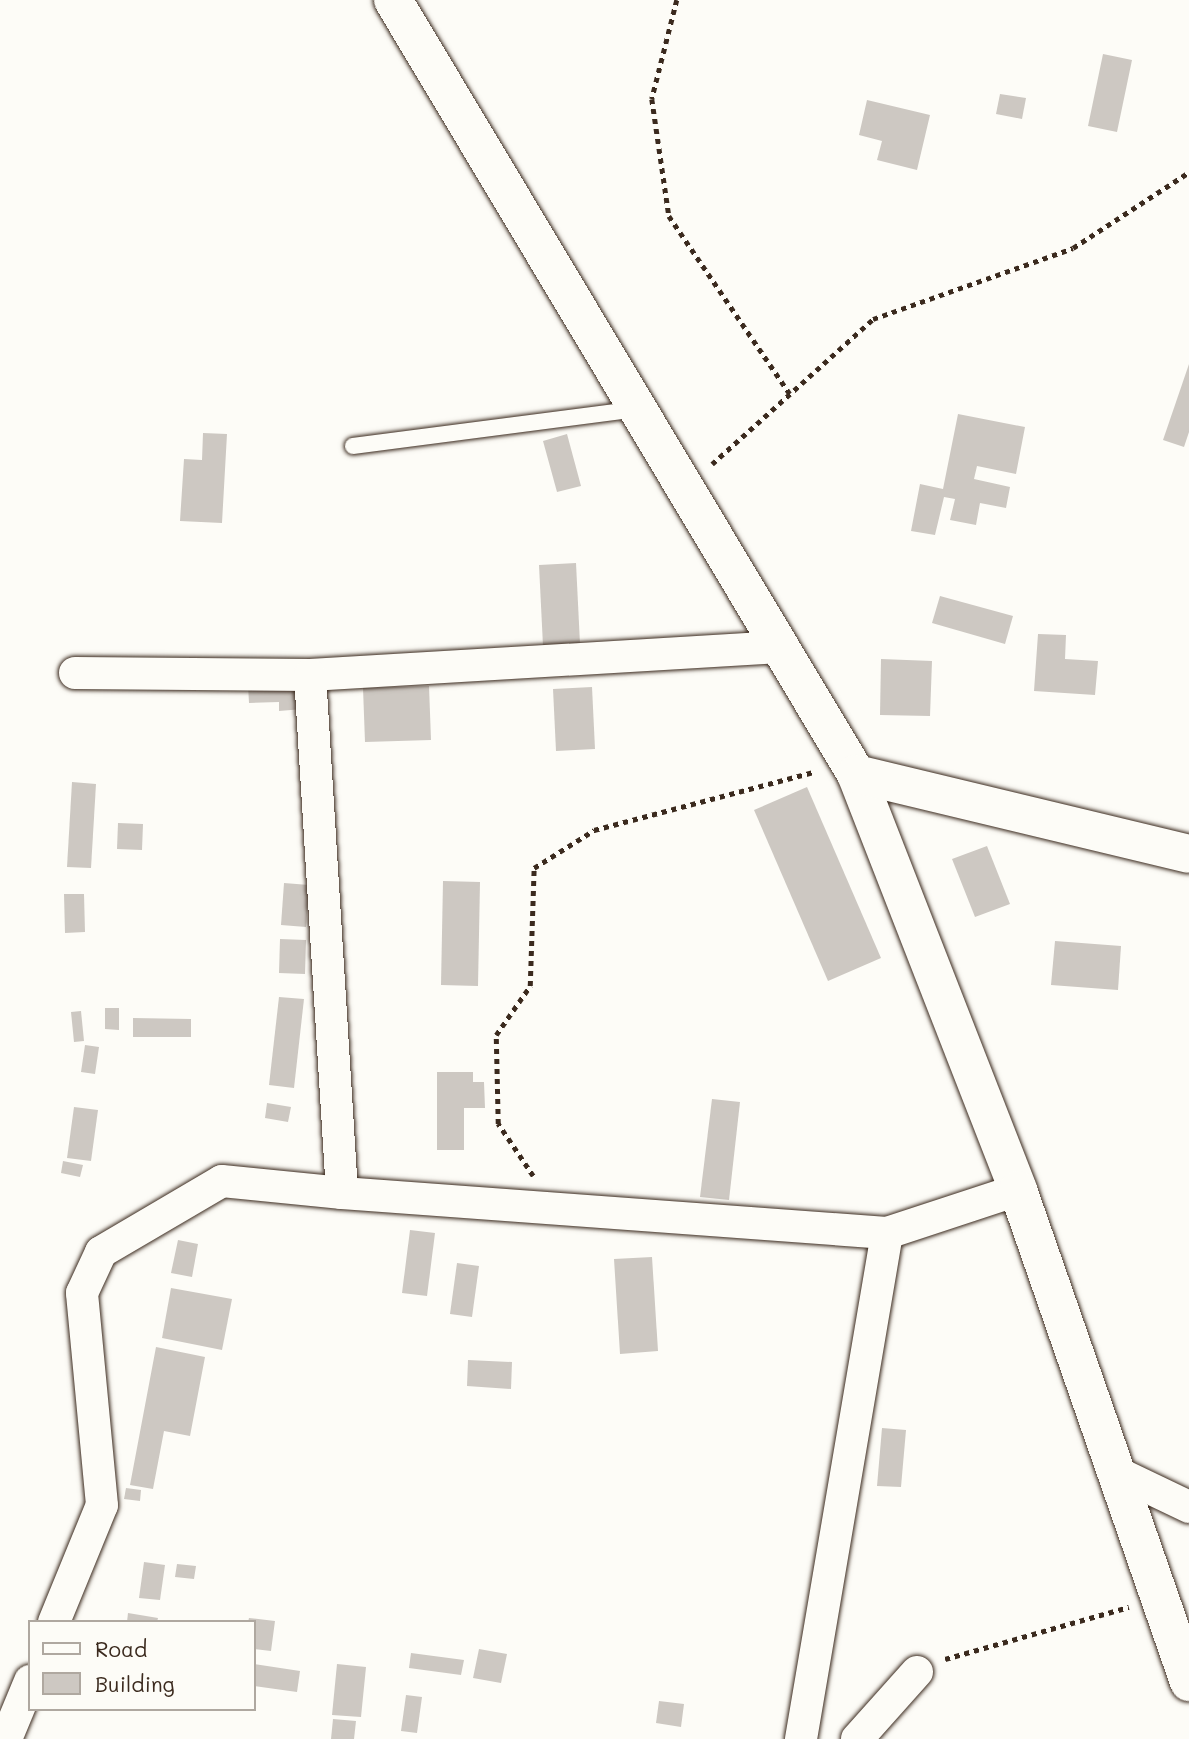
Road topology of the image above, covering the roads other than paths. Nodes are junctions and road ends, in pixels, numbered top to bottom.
1 (393, 0) edge
2 (637, 409) junction
3 (353, 446) dead end
4 (780, 647) junction
5 (75, 673) dead end
6 (310, 676) junction
7 (853, 768) junction
8 (1189, 854) edge
9 (1018, 1190) junction
10 (342, 1194) junction
11 (887, 1233) junction
12 (1116, 1472) junction
13 (1189, 1507) edge
14 (55, 1620) edge
15 (917, 1672) road end
16 (1189, 1682) edge
17 (28, 1686) edge
18 (6, 1739) edge
19 (802, 1739) edge
20 (858, 1739) edge

1 - 2 street
2 - 3 lane
2 - 4 street
4 - 6 street
4 - 7 street
5 - 6 street
6 - 10 street
7 - 8 street
7 - 9 street
9 - 11 street
9 - 12 street
10 - 11 street
10 - 14 street
11 - 19 street
12 - 13 street
12 - 16 street
15 - 20 street
17 - 18 street

